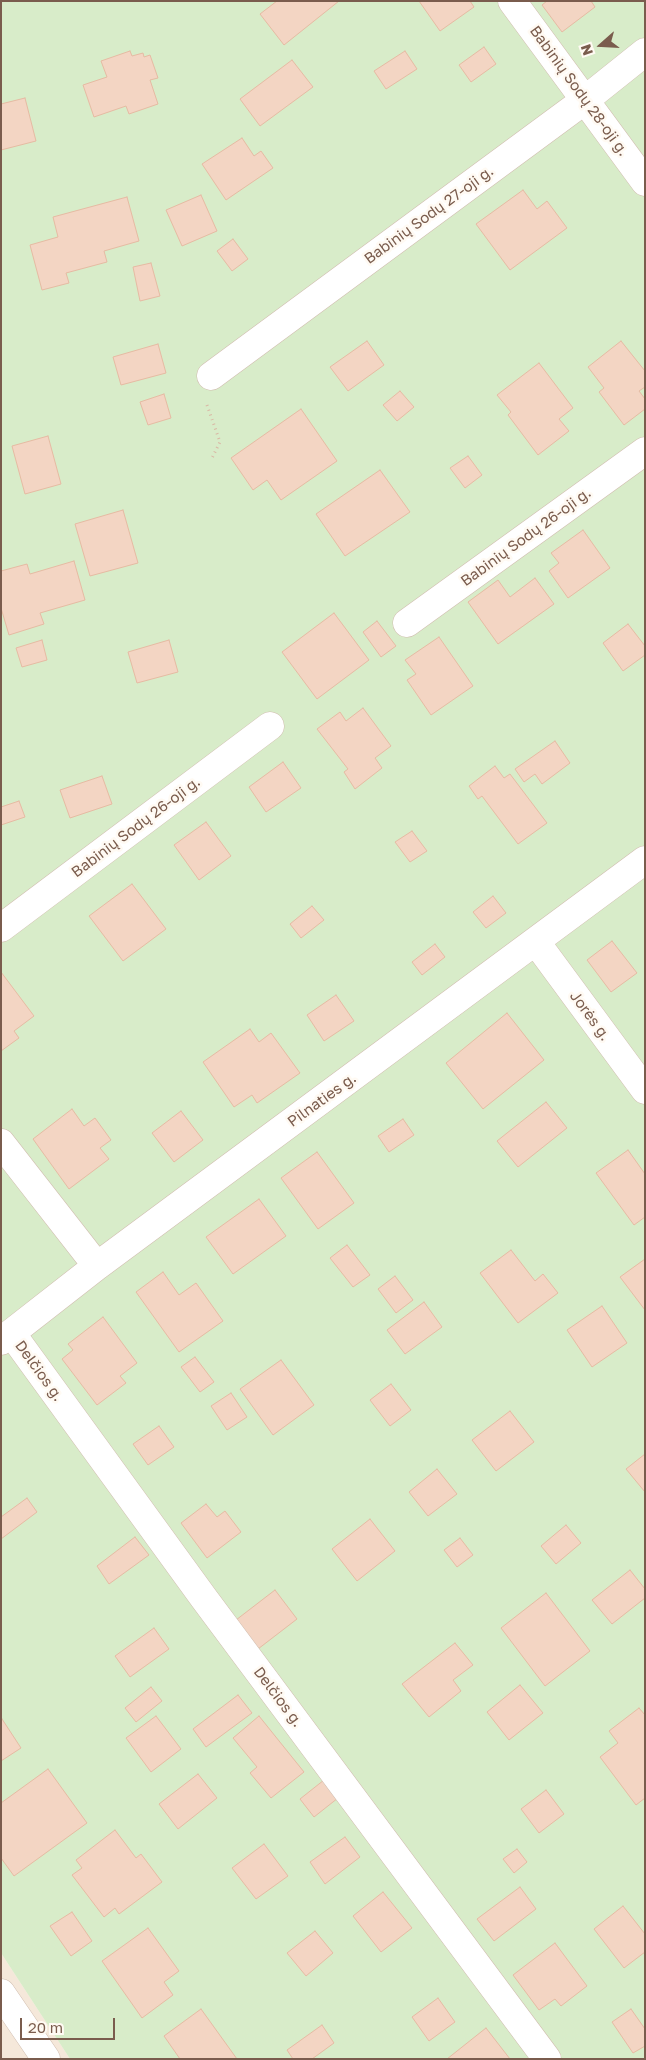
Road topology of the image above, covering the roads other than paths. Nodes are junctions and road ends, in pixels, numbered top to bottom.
1 (512, 1) edge
2 (645, 52) edge
3 (585, 100) junction
4 (645, 182) edge
5 (211, 376) road end
6 (645, 450) edge
7 (407, 624) dead end
8 (270, 726) dead end
9 (645, 860) edge
10 (1, 928) edge
11 (536, 942) junction
12 (645, 1090) edge
13 (1, 1143) edge
14 (97, 1266) junction
15 (7, 1338) edge
16 (1, 1993) edge
17 (46, 2059) edge
18 (547, 2059) edge

1 - 3 street, Babinių Sodų 28-oji g.
2 - 3 street, Babinių Sodų 27-oji g.
3 - 4 street, Babinių Sodų 28-oji g.
3 - 5 street, Babinių Sodų 27-oji g.
6 - 7 street, Babinių Sodų 26-oji g.
8 - 10 street, Babinių Sodų 26-oji g.
9 - 11 street, Pilnaties g.
11 - 12 street, Jorės g.
11 - 14 street, Pilnaties g.
13 - 14 street
14 - 15 street, Pilnaties g.
15 - 18 street, Delčios g.
16 - 17 street

